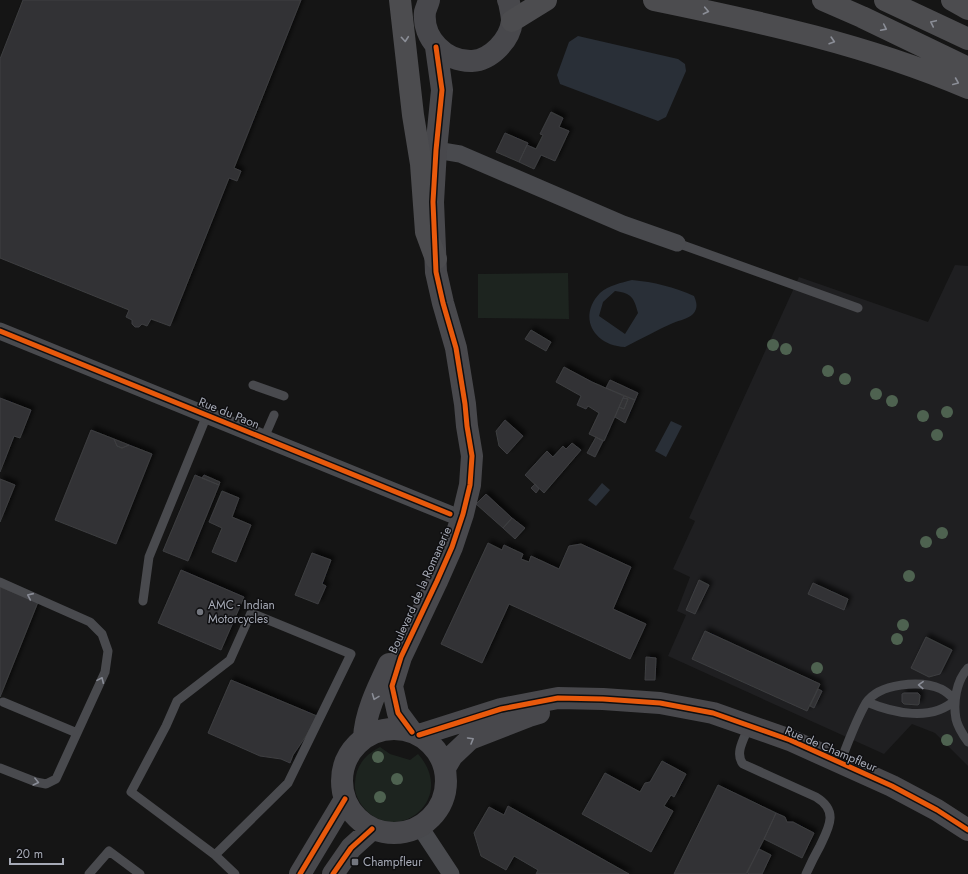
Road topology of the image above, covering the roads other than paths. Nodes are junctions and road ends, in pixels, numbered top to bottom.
1 (400, 0) edge
2 (429, 0) edge
3 (546, 0) edge
4 (654, 0) edge
5 (823, 0) edge
6 (885, 0) edge
7 (952, 0) edge
8 (968, 9) edge
9 (510, 10) edge
10 (968, 39) edge
11 (436, 47) junction
12 (472, 61) junction
13 (968, 68) edge
14 (968, 88) edge
15 (442, 90) junction
16 (436, 150) junction
17 (677, 243) joint
18 (436, 259) junction
19 (858, 308) dead end
20 (0, 331) edge
21 (253, 385) dead end
22 (284, 396) dead end
23 (207, 415) junction
24 (274, 415) dead end
25 (467, 426) junction
26 (264, 438) junction
27 (450, 514) junction
28 (0, 582) edge
29 (143, 601) dead end
30 (968, 668) edge
31 (603, 699) junction
32 (955, 700) junction
33 (3, 702) dead end
34 (867, 702) junction
35 (749, 726) junction
36 (77, 733) junction
37 (416, 734) junction
38 (364, 738) junction
39 (968, 742) edge
40 (840, 763) junction
41 (0, 768) edge
42 (445, 768) junction
43 (345, 799) junction
44 (420, 827) junction
45 (372, 829) junction
46 (968, 830) edge
47 (216, 855) junction
48 (89, 874) edge
49 (140, 874) edge
50 (235, 874) edge
51 (300, 874) edge
52 (333, 874) edge
53 (451, 874) edge
54 (806, 874) edge

1 -> 18 highway
2 - 11 street
3 - 9 highway
4 -> 14 highway
5 -> 13 highway
10 -> 6 highway
7 - 8 highway
9 - 12 street
11 - 12 street
11 - 15 street
12 - 15 street
15 - 16 street
16 - 17 street
16 - 18 street
17 - 19 lane
18 - 25 street
20 - 23 street, Rue du Paon
21 - 22 lane
23 - 26 street, Rue du Paon
23 - 29 lane
24 - 26 lane
25 - 27 street, Boulevard de la Romanerie
25 - 37 street, Boulevard de la Romanerie
26 - 27 street, Rue du Paon
27 -> 38 street, Boulevard de la Romanerie
36 -> 28 lane
30 - 32 lane
31 - 35 street, Rue de Champfleur
31 - 37 street, Rue de Champfleur
42 -> 31 street, Rue de Champfleur
32 - 34 lane
32 -> 34 lane
32 - 39 lane
33 - 36 lane
34 - 40 lane
35 - 40 street, Rue de Champfleur
35 - 54 lane
41 -> 36 lane
37 - 38 street
37 - 42 street
38 - 43 street
40 - 46 street, Rue de Champfleur
42 - 44 street
43 - 45 street
43 - 51 street
44 - 45 street
44 - 53 street
45 - 52 street
47 - 47 lane
47 - 50 lane
48 - 49 lane

